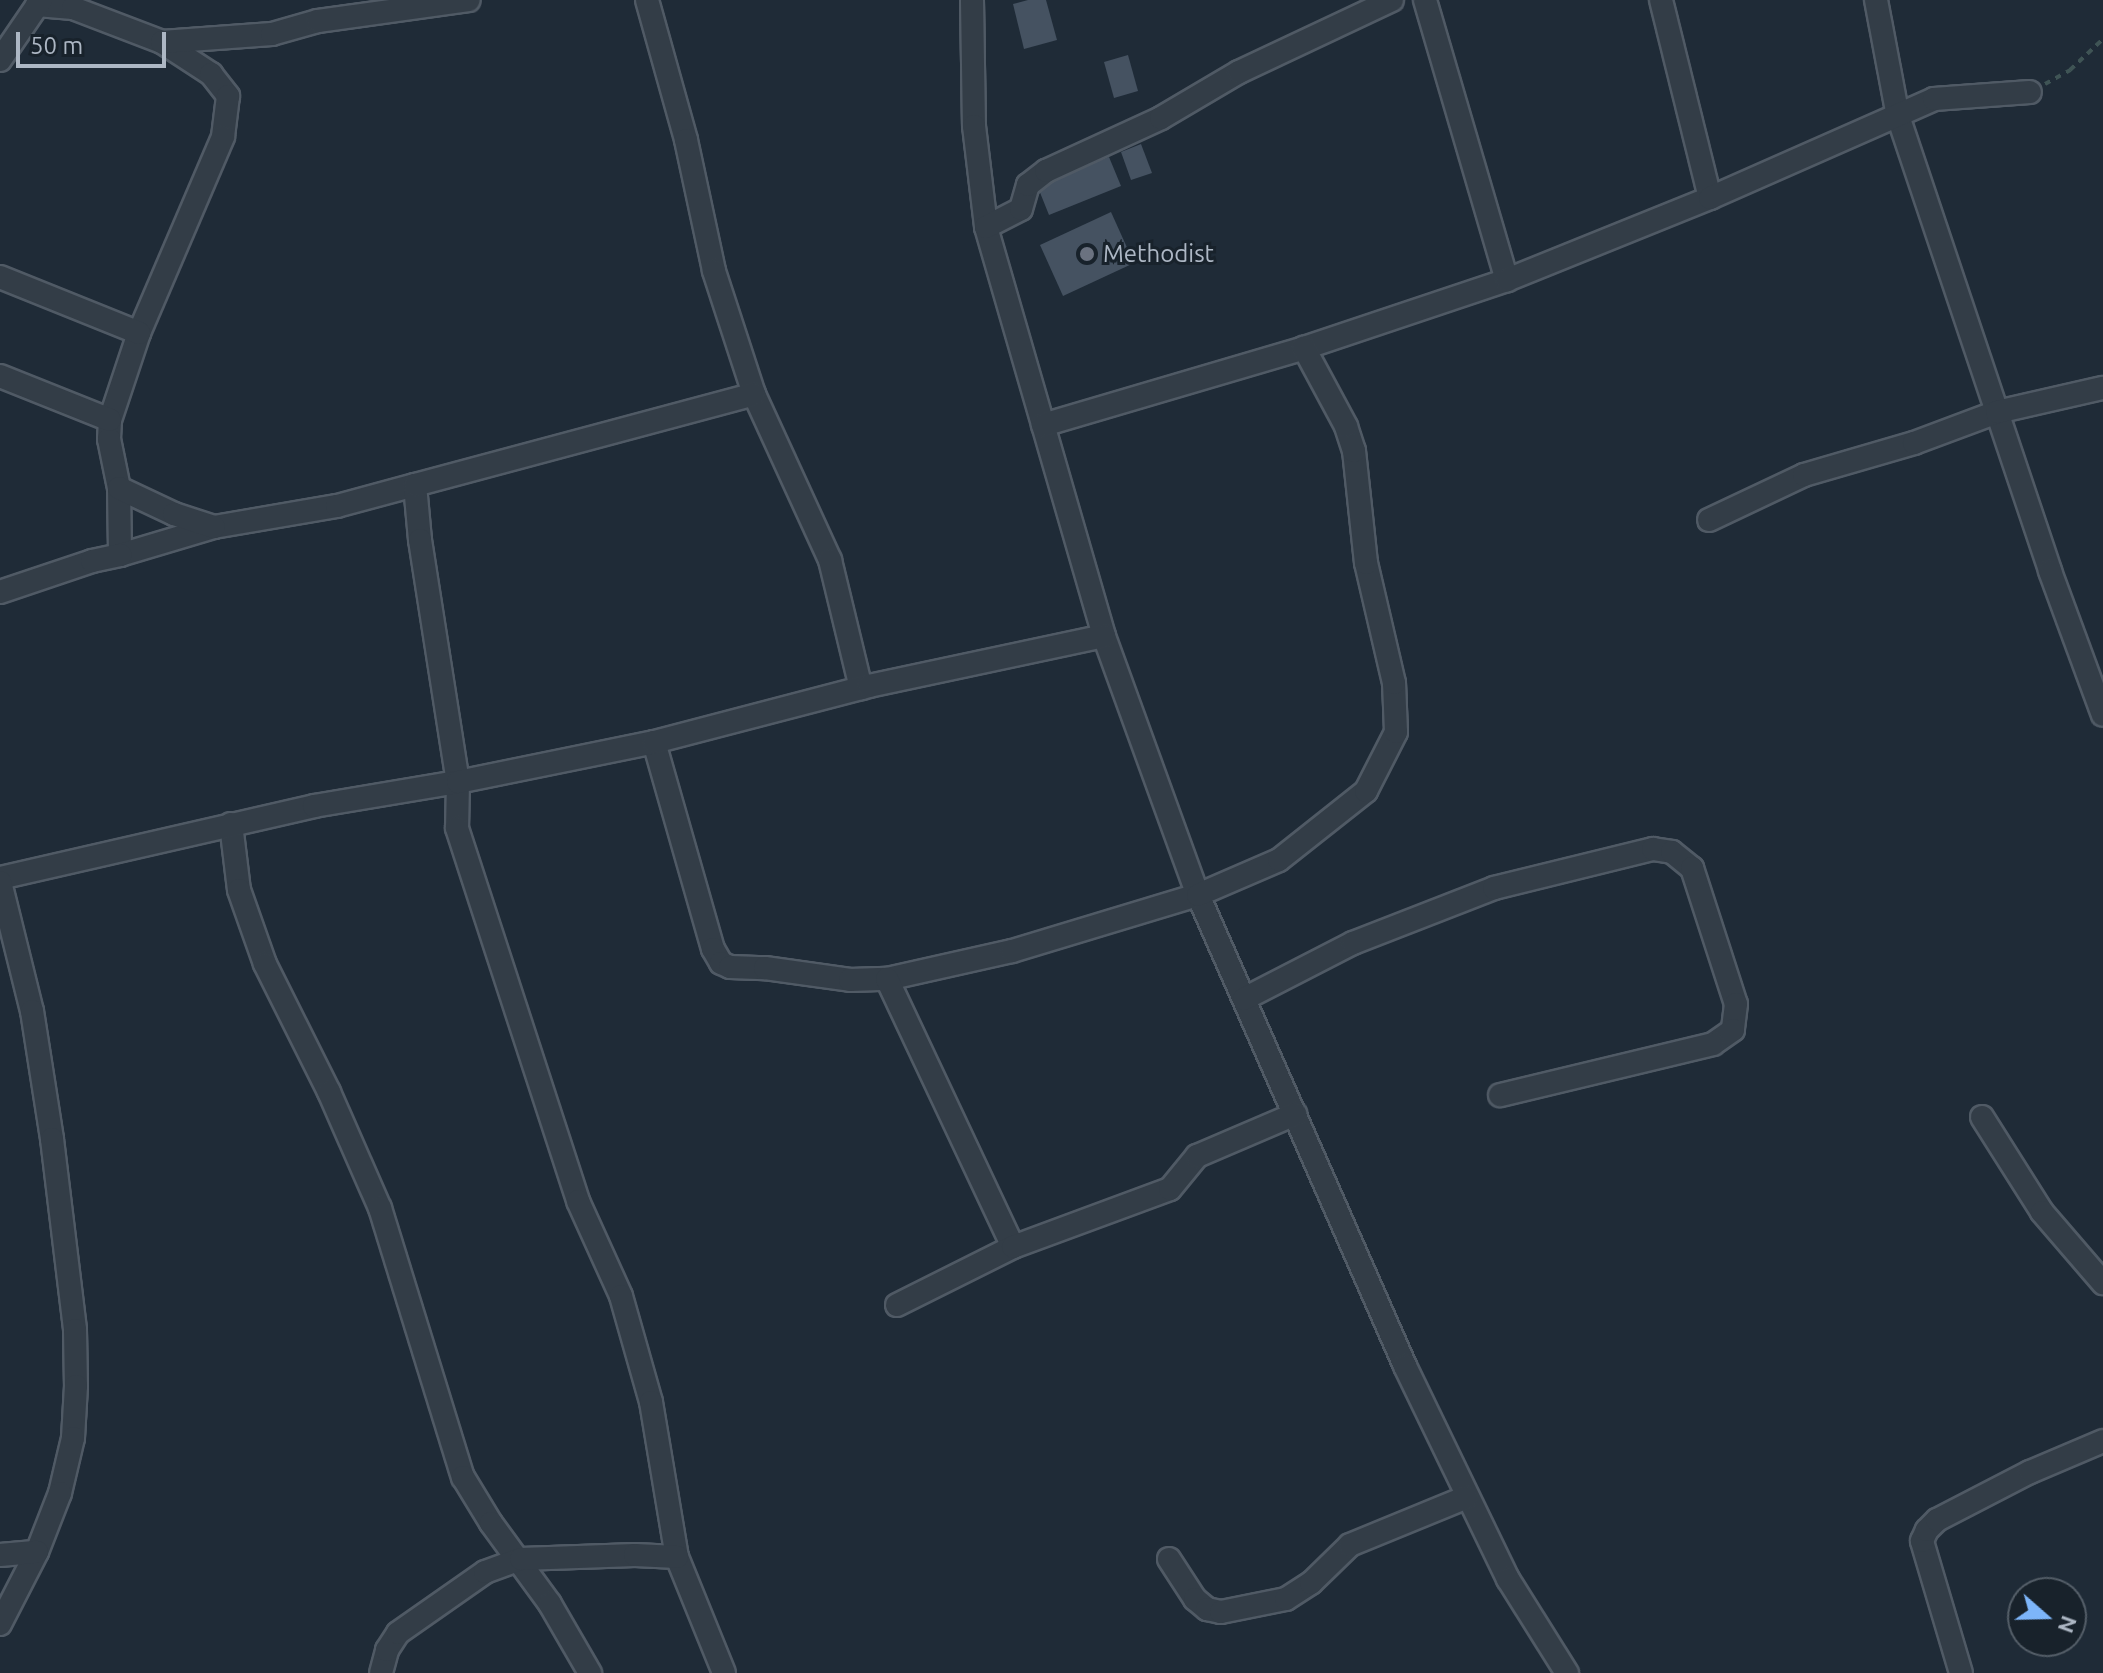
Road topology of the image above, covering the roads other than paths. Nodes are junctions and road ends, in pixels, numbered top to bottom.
1 (469, 0) edge
2 (647, 0) edge
3 (972, 0) edge
4 (1392, 0) edge
5 (1425, 0) edge
6 (1661, 0) edge
7 (1876, 0) edge
8 (39, 3) edge
9 (71, 4) edge
10 (162, 42) junction
11 (0, 60) edge
12 (2030, 92) road end
13 (1898, 116) junction
14 (1710, 198) junction
15 (986, 227) junction
16 (0, 277) edge
17 (1507, 280) junction
18 (139, 333) junction
19 (1304, 348) junction
20 (0, 376) edge
21 (2103, 388) edge
22 (754, 394) junction
23 (1997, 412) junction
24 (110, 420) junction
25 (1043, 425) junction
26 (415, 485) junction
27 (119, 488) junction
28 (1709, 520) dead end
29 (214, 527) junction
30 (120, 555) junction
31 (0, 592) edge
32 (1104, 636) junction
33 (861, 688) junction
34 (2103, 715) edge
35 (654, 742) junction
36 (458, 782) junction
37 (231, 824) junction
38 (0, 880) edge
39 (1198, 895) junction
40 (887, 979) junction
41 (1244, 999) junction
42 (1500, 1095) dead end
43 (1295, 1114) junction
44 (1982, 1117) dead end
45 (1013, 1247) junction
46 (2103, 1283) edge
47 (897, 1305) dead end
48 (2103, 1441) edge
49 (1467, 1497) junction
50 (37, 1552) junction
51 (0, 1555) edge
52 (677, 1557) junction
53 (521, 1559) junction
54 (1169, 1559) dead end
55 (0, 1624) edge
56 (381, 1673) edge
57 (590, 1673) edge
58 (724, 1673) edge
59 (1567, 1673) edge
60 (1961, 1673) edge

1 - 10 street
2 - 22 street
3 - 15 street
4 - 15 street
5 - 17 street
6 - 14 street
7 - 13 street
8 - 9 street
8 - 11 street
9 - 10 street
10 - 18 street
12 - 13 street
13 - 14 street
13 - 23 street
14 - 17 street
15 - 25 street
16 - 18 street
17 - 19 street
18 - 24 street
19 - 25 street
19 - 39 street
20 - 24 street
21 - 23 street
22 - 26 street
22 - 33 street
23 - 28 street
23 - 34 street
24 - 27 street
25 - 32 street
26 - 29 street
26 - 36 street
27 - 29 street
27 - 30 street
29 - 30 street
30 - 31 street
32 - 33 street
32 - 39 street
33 - 35 street
35 - 36 street
35 - 40 street
36 - 37 street
36 - 52 street
37 - 38 street
37 - 53 street
38 - 50 street
39 - 40 street
39 - 41 street
40 - 45 street
41 - 42 street
41 - 43 street
43 - 45 street
43 - 49 street
44 - 46 street
45 - 47 street
48 - 60 street
49 - 54 street
49 - 59 street
50 - 51 street
50 - 55 street
52 - 53 street
52 - 58 street
53 - 56 street
53 - 57 street

